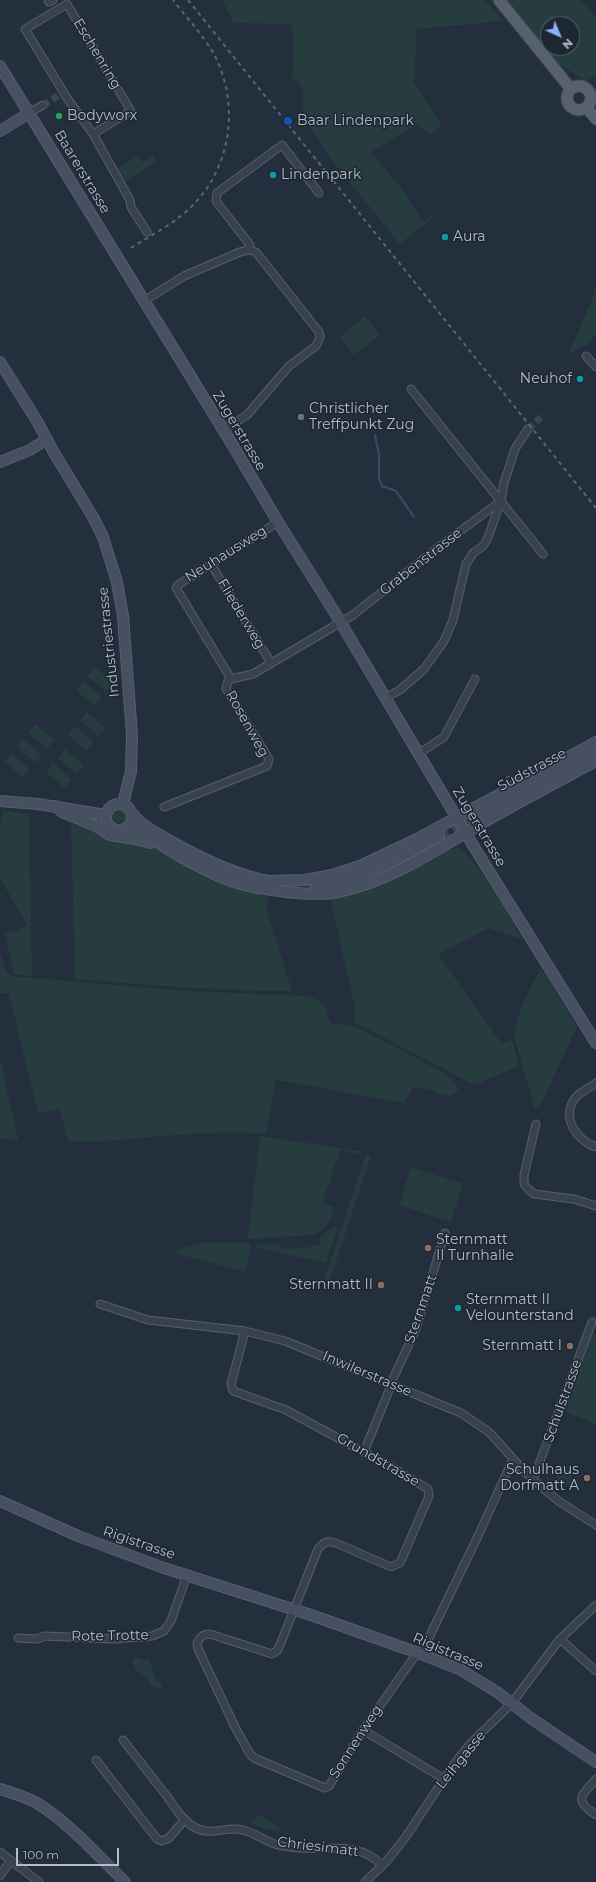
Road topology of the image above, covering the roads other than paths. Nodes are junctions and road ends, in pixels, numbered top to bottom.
1 (48, 0) edge
2 (53, 0) edge
3 (499, 0) edge
4 (0, 66) edge
5 (571, 89) junction
6 (43, 106) tunnel mouth
7 (587, 108) junction
8 (29, 113) junction
9 (596, 119) edge
10 (0, 131) edge
11 (93, 134) junction
12 (319, 193) dead end
13 (147, 232) dead end
14 (249, 250) junction
15 (114, 253) joint
16 (144, 302) junction
17 (586, 356) dead end
18 (0, 362) edge
19 (596, 367) edge
20 (411, 389) dead end
21 (528, 429) tunnel mouth
22 (223, 430) junction
23 (47, 439) junction
24 (0, 462) edge
25 (501, 501) junction
26 (278, 522) junction
27 (543, 554) dead end
28 (211, 564) junction
29 (176, 588) joint
30 (341, 623) junction
31 (271, 663) junction
32 (231, 679) junction
33 (476, 679) dead end
34 (385, 698) junction
35 (596, 742) edge
36 (596, 751) edge
37 (418, 754) junction
38 (596, 761) edge
39 (0, 801) edge
40 (123, 804) junction
41 (54, 806) junction
42 (164, 807) dead end
43 (132, 813) junction
44 (482, 813) tunnel mouth
45 (106, 814) junction
46 (456, 817) junction
47 (126, 828) junction
48 (466, 833) junction
49 (439, 836) tunnel mouth
50 (173, 852) junction
51 (266, 885) junction
52 (596, 1043) edge
53 (596, 1083) edge
54 (536, 1124) dead end
55 (596, 1147) edge
56 (596, 1206) edge
57 (445, 1233) dead end
58 (100, 1304) dead end
59 (592, 1322) dead end
60 (245, 1331) junction
61 (391, 1383) junction
62 (364, 1452) junction
63 (513, 1459) junction
64 (533, 1480) junction
65 (0, 1501) edge
66 (596, 1524) edge
67 (187, 1575) junction
68 (596, 1605) edge
69 (294, 1610) junction
70 (18, 1638) dead end
71 (560, 1639) junction
72 (419, 1653) junction
73 (596, 1671) edge
74 (512, 1703) junction
75 (363, 1730) junction
76 (123, 1740) dead end
77 (96, 1760) dead end
78 (596, 1762) edge
79 (444, 1779) junction
80 (596, 1779) edge
81 (0, 1789) edge
82 (596, 1815) edge
83 (185, 1819) junction
84 (0, 1852) edge
85 (11, 1860) junction
86 (382, 1865) junction
87 (0, 1876) edge
88 (39, 1882) edge
89 (125, 1882) edge
90 (365, 1882) edge

1 - 2 street
3 - 5 main road
4 - 8 main road, Baarerstrasse
5 - 7 main road
5 - 7 main road
6 - 8 street
7 - 9 main road
8 - 10 main road
8 - 15 main road, Baarerstrasse
11 - 11 street, Eschenring
11 - 13 street, Eschenring
12 - 14 street
14 - 16 street
14 - 22 street
15 - 16 main road, Zugerstrasse
16 - 22 main road, Zugerstrasse
17 - 19 street
18 - 23 main road, Industriestrasse
20 - 25 street
21 - 25 street
22 - 26 main road, Zugerstrasse
23 - 24 main road
23 - 40 main road, Industriestrasse
25 - 27 street
25 - 30 street, Grabenstrasse
25 - 34 street
26 - 28 street, Neuhausweg
26 - 30 main road, Zugerstrasse
28 - 29 street, Neuhausweg
28 - 31 street, Fliederweg
29 - 32 street, Rosenweg
30 - 31 street
30 - 34 main road, Zugerstrasse
31 - 32 street
32 - 42 street, Rosenweg
33 - 37 street
34 - 37 main road, Zugerstrasse
35 - 46 main road
36 - 44 main road, Südstrasse
37 - 46 main road, Zugerstrasse
38 - 48 main road
39 - 41 main road
40 - 43 main road
40 - 45 main road
41 - 45 main road
41 - 50 main road
43 - 47 main road
43 - 51 main road
45 - 47 main road
46 - 48 main road, Zugerstrasse
46 - 51 main road
47 - 50 main road
48 - 51 main road
48 - 52 main road, Zugerstrasse
49 - 51 main road
50 - 51 main road
53 - 55 street
54 - 56 street
57 - 61 street, Sternmatt
58 - 60 street, Inwilerstrasse
59 - 64 street, Schulstrasse
60 - 61 street, Inwilerstrasse
60 - 62 street, Grundstrasse
61 - 62 street, Sternmatt
61 - 63 street, Inwilerstrasse
62 - 69 street, Grundstrasse
63 - 64 street, Inwilerstrasse
63 - 72 street, Sonnenweg
64 - 66 street, Inwilerstrasse
65 - 67 main road, Rigistrasse
67 - 69 main road, Rigistrasse
67 - 70 street, Rote Trotte
68 - 71 street, Leihgasse
69 - 72 main road, Rigistrasse
69 - 75 street, Sonnenweg
71 - 73 street
71 - 74 street, Leihgasse
72 - 74 main road, Rigistrasse
72 - 75 street, Sonnenweg
74 - 78 main road, Rigistrasse
74 - 79 street, Leihgasse
75 - 79 street
76 - 83 street, Chriesimatt
77 - 83 street
79 - 86 street, Leihgasse
80 - 82 street
81 - 89 main road
83 - 86 street, Chriesimatt
84 - 85 street
85 - 87 street
85 - 88 street
86 - 90 street, Leihgasse

